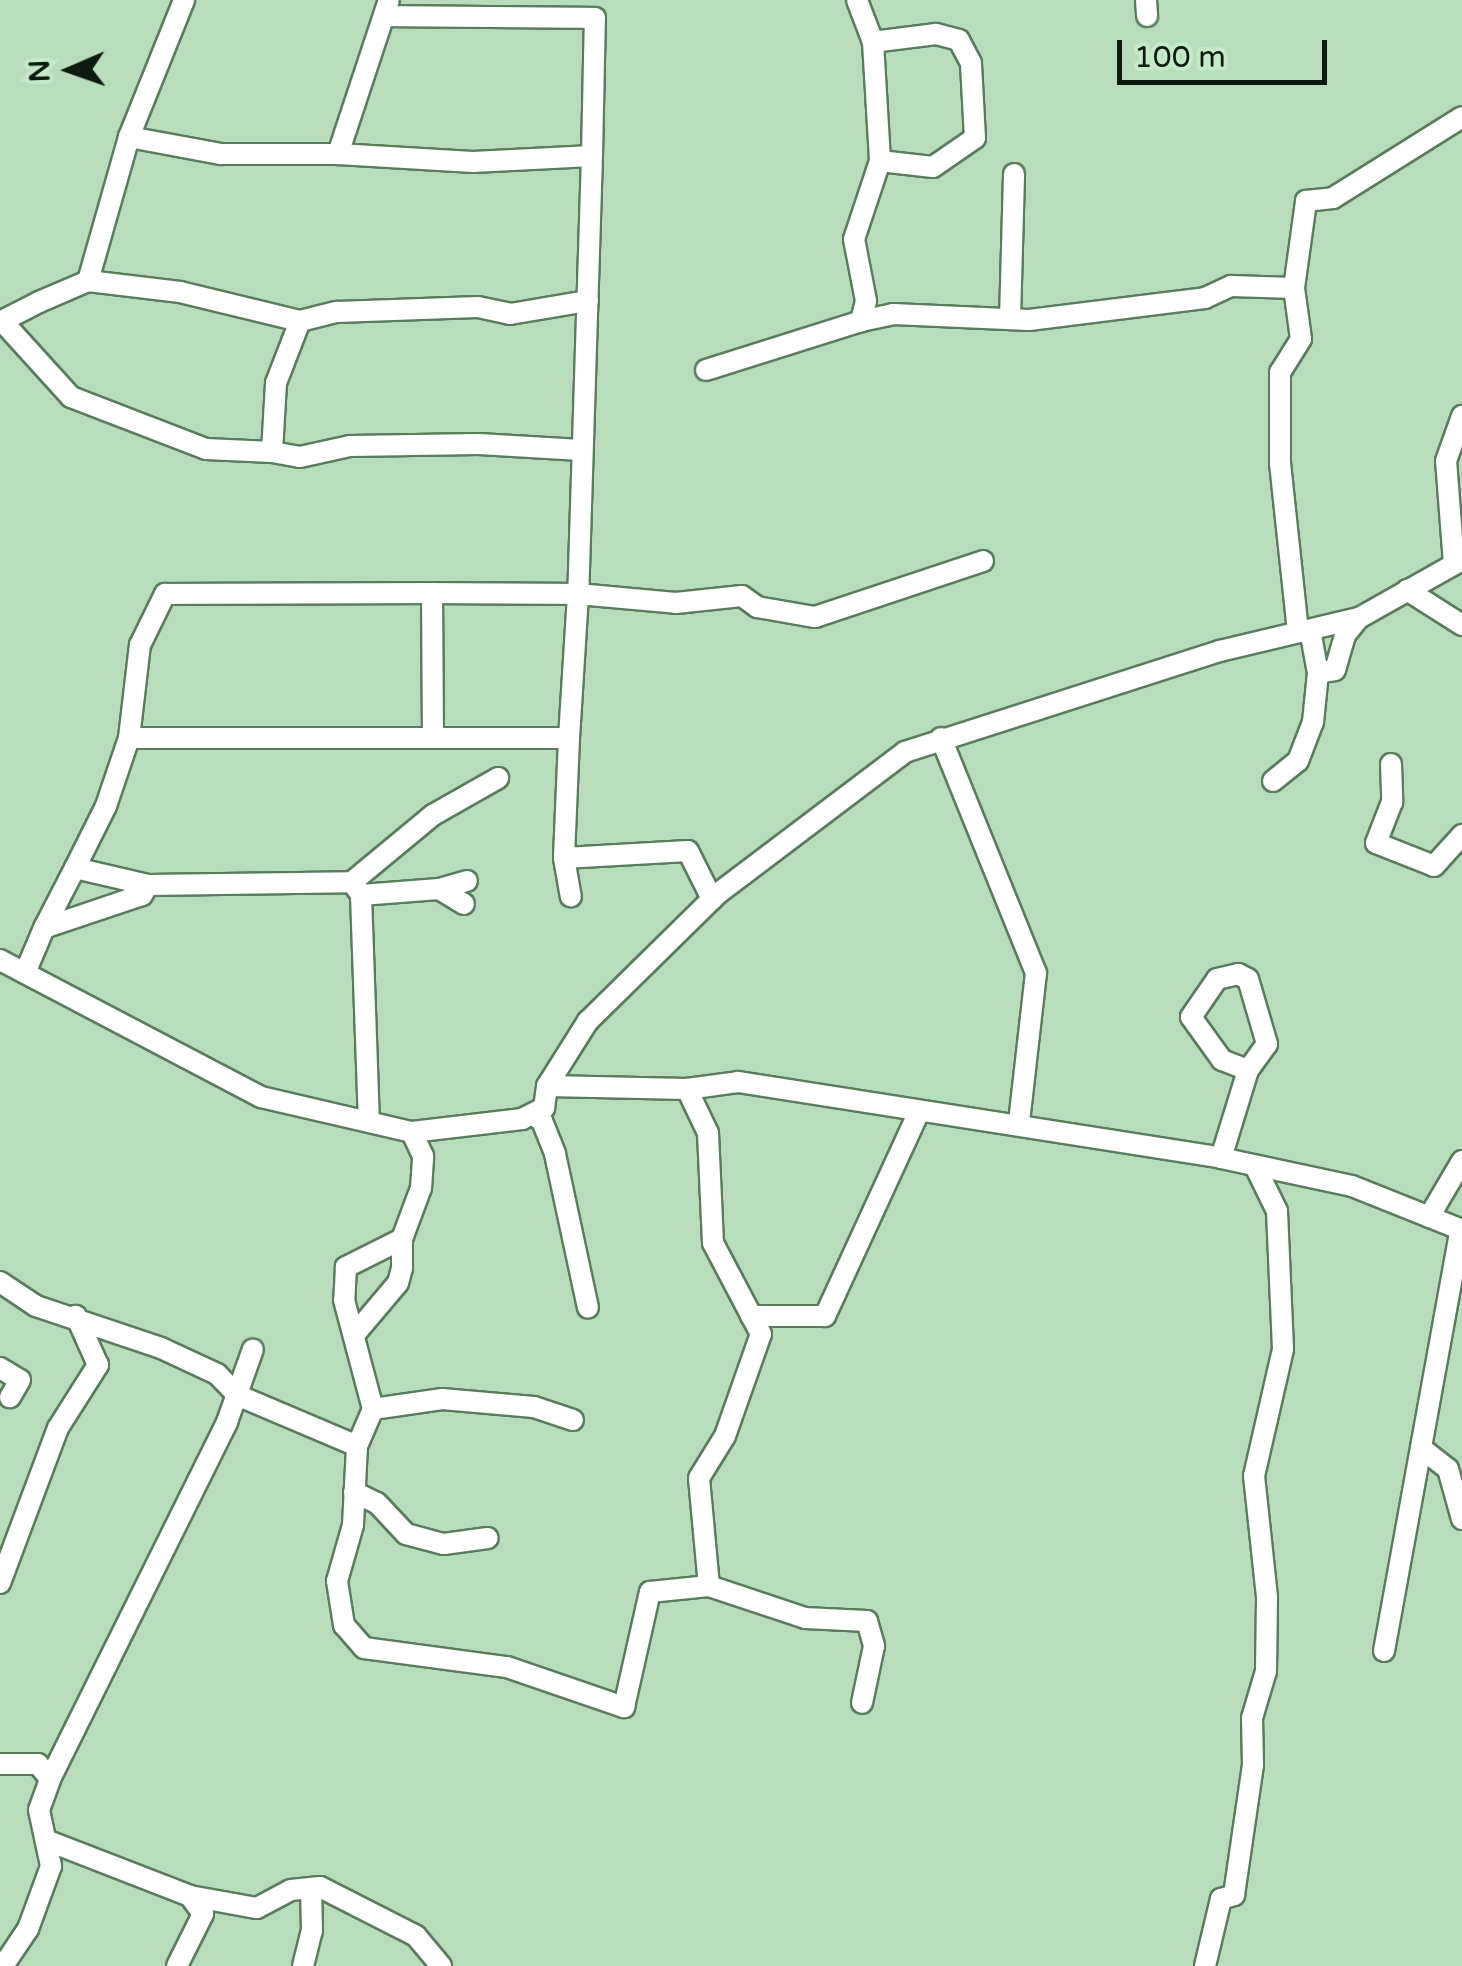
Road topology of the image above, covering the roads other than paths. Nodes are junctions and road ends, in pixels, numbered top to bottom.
1 (184, 0) edge
2 (857, 0) edge
3 (388, 8) edge
4 (597, 9) edge
5 (873, 42) junction
6 (1462, 117) edge
7 (129, 137) junction
8 (338, 154) junction
9 (592, 156) junction
10 (880, 161) junction
11 (1014, 174) dead end
12 (88, 281) junction
13 (1294, 288) junction
14 (588, 301) junction
15 (1010, 318) junction
16 (300, 321) junction
17 (861, 321) junction
18 (1, 322) edge
19 (706, 370) dead end
20 (1462, 416) edge
21 (581, 450) junction
22 (272, 452) junction
23 (983, 561) dead end
24 (1458, 562) edge
25 (1407, 590) junction
26 (432, 593) junction
27 (578, 594) junction
28 (1359, 618) junction
29 (1462, 626) edge
30 (1304, 630) junction
31 (1318, 673) junction
32 (433, 736) junction
33 (129, 738) junction
34 (568, 738) junction
35 (941, 738) junction
36 (1390, 764) dead end
37 (498, 778) dead end
38 (1273, 780) dead end
39 (1462, 835) edge
40 (564, 858) junction
41 (75, 868) junction
42 (466, 881) dead end
43 (148, 886) junction
44 (356, 889) junction
45 (439, 889) junction
46 (571, 896) dead end
47 (712, 899) junction
48 (464, 904) dead end
49 (44, 928) junction
50 (0, 960) edge
51 (25, 972) junction
52 (1248, 1070) junction
53 (548, 1086) junction
54 (687, 1089) junction
55 (919, 1112) junction
56 (532, 1114) junction
57 (369, 1119) junction
58 (1019, 1123) junction
59 (412, 1132) junction
60 (1221, 1158) junction
61 (1462, 1161) edge
62 (1255, 1166) junction
63 (1429, 1218) junction
64 (1462, 1230) edge
65 (402, 1239) junction
66 (346, 1267) junction
67 (324, 1273) dead end
68 (0, 1282) edge
69 (588, 1308) dead end
70 (76, 1316) junction
71 (751, 1316) junction
72 (354, 1335) junction
73 (254, 1350) dead end
74 (0, 1368) edge
75 (237, 1395) junction
76 (10, 1397) dead end
77 (372, 1409) junction
78 (573, 1420) dead end
79 (357, 1446) junction
80 (1421, 1448) junction
81 (354, 1492) junction
82 (1462, 1519) edge
83 (488, 1538) dead end
84 (0, 1583) edge
85 (709, 1586) junction
86 (1384, 1651) dead end
87 (862, 1703) dead end
88 (0, 1764) edge
89 (50, 1779) junction
90 (50, 1842) junction
91 (311, 1888) junction
92 (190, 1896) junction
93 (3, 1966) edge
94 (177, 1966) edge
95 (303, 1966) edge
96 (441, 1966) edge
97 (1205, 1966) edge

1 - 7 street
2 - 5 street
3 - 4 street
3 - 8 street
4 - 9 street
5 - 10 street
5 - 10 street
6 - 13 street
7 - 8 street
7 - 12 street
8 - 9 street
9 - 14 street
10 - 17 street
11 - 15 street
12 - 16 street
12 - 18 street
13 - 15 street
13 - 30 street
14 - 16 street
14 - 21 street
15 - 17 street
16 - 22 street
17 - 19 street
18 - 22 street
20 - 24 street
21 - 22 street
21 - 27 street
23 - 27 street
24 - 25 street
25 - 28 street
25 - 29 street
26 - 27 street
26 - 32 street
26 - 33 street
27 - 34 street
28 - 30 street
28 - 31 street
30 - 31 street
30 - 35 street
31 - 38 street
32 - 33 street
32 - 34 street
33 - 41 street
34 - 40 street
35 - 47 street
35 - 58 street
36 - 39 street
37 - 44 street
40 - 46 street
40 - 47 street
41 - 43 street
41 - 49 street
42 - 45 street
43 - 44 street
43 - 49 street
44 - 45 street
44 - 57 street
45 - 48 street
47 - 53 street
49 - 51 street
50 - 51 street
51 - 57 street
52 - 52 street
52 - 60 street
53 - 54 street
53 - 56 street
54 - 55 street
54 - 71 street
55 - 58 street
55 - 71 street
56 - 59 street
56 - 69 street
57 - 59 street
58 - 60 street
59 - 65 street
60 - 62 street
61 - 63 street
62 - 63 street
62 - 97 street
63 - 64 street
64 - 80 street
65 - 66 street
65 - 72 street
66 - 67 street
66 - 72 street
68 - 70 street
70 - 75 street
70 - 84 street
71 - 85 street
72 - 77 street
73 - 75 street
74 - 76 street
75 - 79 street
75 - 89 street
77 - 78 street
77 - 79 street
79 - 81 street
80 - 82 street
80 - 86 street
81 - 83 street
81 - 85 street
85 - 87 street
88 - 89 street
89 - 90 street
90 - 92 street
90 - 93 street
91 - 92 street
91 - 95 street
91 - 96 street
92 - 94 street

